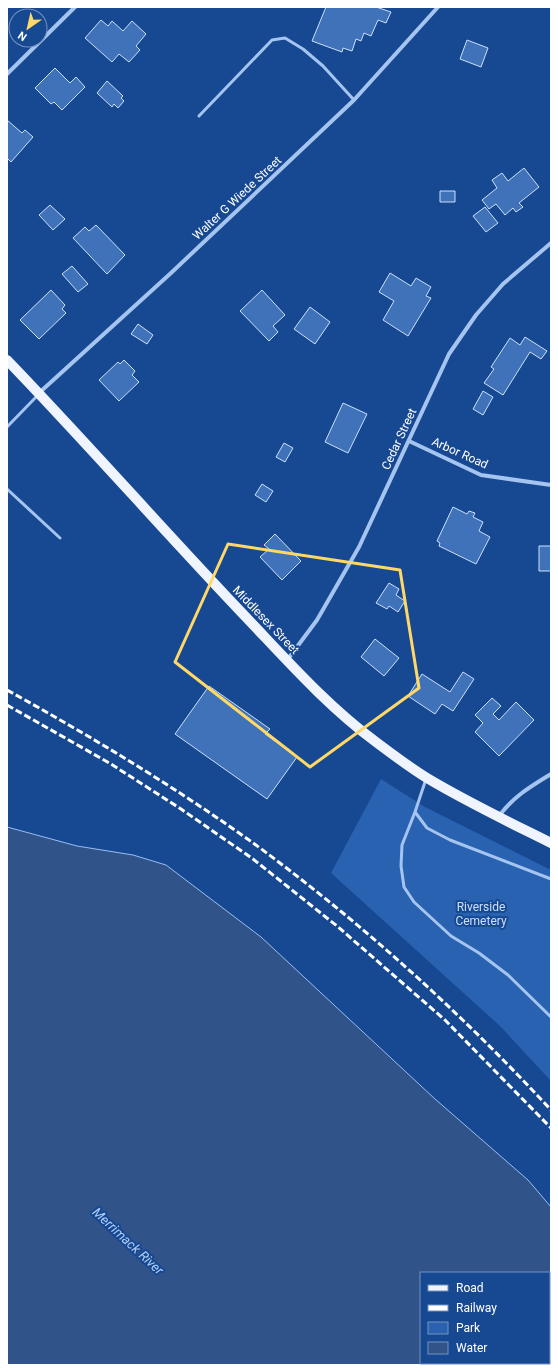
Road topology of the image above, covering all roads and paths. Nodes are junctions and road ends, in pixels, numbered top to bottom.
1 (75, 7) edge
2 (438, 7) edge
3 (7, 74) edge
4 (354, 100) junction
5 (198, 116) dead end
6 (551, 243) edge
7 (7, 360) edge
8 (39, 393) junction
9 (7, 427) edge
10 (409, 441) junction
11 (551, 486) edge
12 (7, 489) edge
13 (60, 538) dead end
14 (287, 660) junction
15 (551, 774) edge
16 (426, 777) junction
17 (416, 812) junction
18 (498, 816) junction
19 (551, 843) edge
20 (551, 879) edge
21 (551, 1017) edge

1 - 3 street
2 - 4 street, Walter G Wiede Street
4 - 5 lane
4 - 8 street, Walter G Wiede Street
6 - 10 street, Cedar Street
7 - 8 main road, Middlesex Street
8 - 9 lane
8 - 14 main road, Middlesex Street
10 - 11 street, Arbor Road
10 - 14 street, Cedar Street
12 - 13 lane
14 - 16 main road, Middlesex Street
15 - 18 street
16 - 17 lane
16 - 18 main road, Middlesex Street
17 - 20 lane
17 - 21 lane
18 - 19 main road, Middlesex Street

